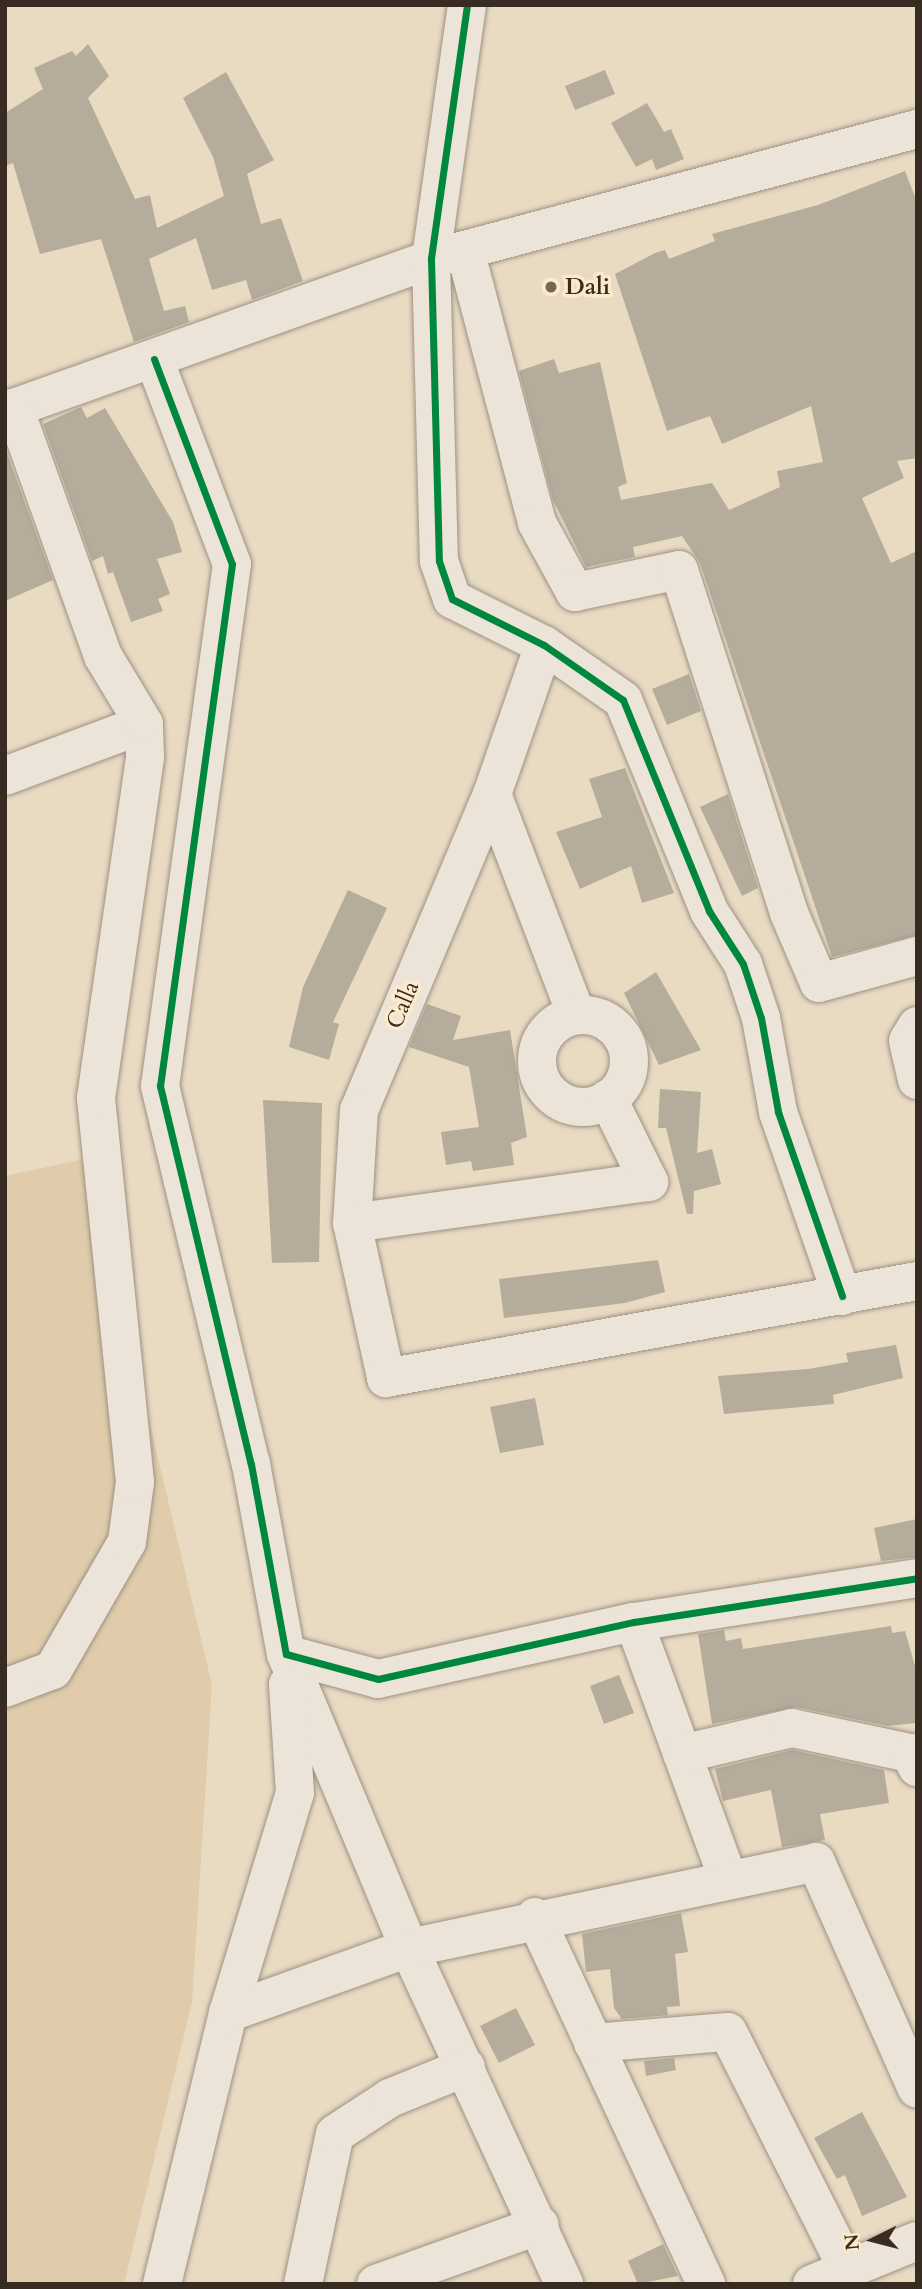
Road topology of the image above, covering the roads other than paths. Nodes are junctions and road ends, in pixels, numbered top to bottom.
1 (467, 5) edge
2 (917, 128) edge
3 (448, 255) junction
4 (153, 359) junction
5 (9, 409) edge
6 (544, 645) junction
7 (144, 724) junction
8 (5, 776) edge
9 (492, 794) junction
10 (917, 956) edge
11 (576, 1014) junction
12 (912, 1033) edge
13 (917, 1080) edge
14 (608, 1099) junction
15 (352, 1223) junction
16 (917, 1281) edge
17 (842, 1296) junction
18 (917, 1578) edge
19 (634, 1622) junction
20 (286, 1654) junction
21 (5, 1688) edge
22 (682, 1754) junction
23 (917, 1767) edge
24 (727, 1876) junction
25 (535, 1917) junction
26 (409, 1948) junction
27 (228, 2013) junction
28 (593, 2043) junction
29 (466, 2067) junction
30 (917, 2089) edge
31 (540, 2225) junction
32 (917, 2241) edge
33 (848, 2270) junction
34 (162, 2284) edge
35 (303, 2284) edge
36 (376, 2284) edge
37 (564, 2284) edge
38 (706, 2284) edge
39 (812, 2284) edge

1 - 3 street
2 - 3 street
3 - 4 street
3 - 6 street
3 - 10 street
4 - 5 street
4 - 20 street
5 - 7 street
6 - 9 street, Calla
6 - 17 street
7 - 8 street
7 - 21 street
9 - 11 street
9 - 15 street, Calla
11 - 14 street
11 - 14 street
12 - 13 street
14 - 15 street
15 - 17 street, Calla
16 - 17 street
18 - 19 street
19 - 20 street
19 - 22 street
20 - 26 street
20 - 27 street
22 - 23 street
22 - 24 street
24 - 25 street
24 - 30 street
25 - 26 street
25 - 28 street
26 - 27 street
26 - 29 street
27 - 34 street
28 - 33 street
28 - 38 street
29 - 31 street
29 - 35 street
31 - 36 street
31 - 37 street
32 - 33 street
33 - 39 street

